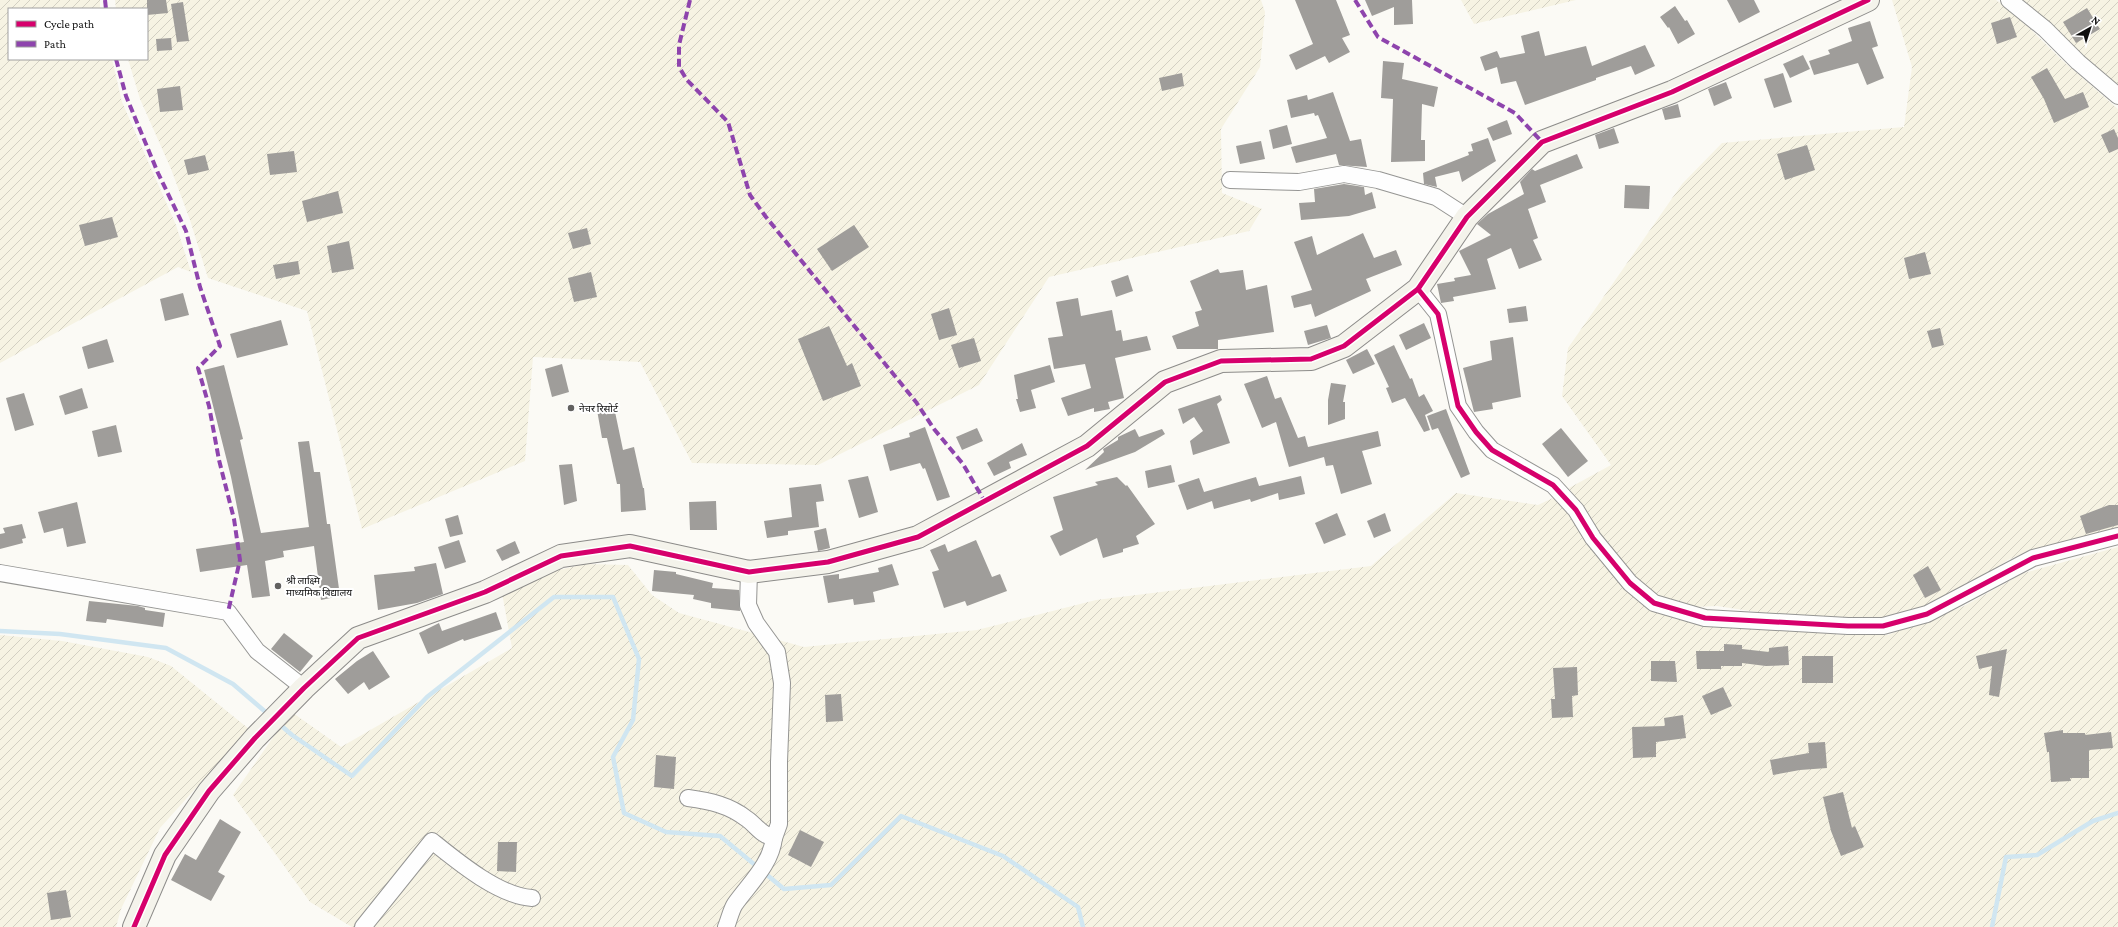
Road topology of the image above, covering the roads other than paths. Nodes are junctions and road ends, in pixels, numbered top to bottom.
1 (1868, 0) edge
2 (2009, 0) edge
3 (2118, 96) edge
4 (1230, 180) dead end
5 (1467, 216) junction
6 (1418, 289) junction
7 (2118, 536) edge
8 (749, 572) junction
9 (0, 573) edge
10 (300, 692) junction
11 (688, 798) dead end
12 (774, 838) junction
13 (532, 898) dead end
14 (134, 927) edge
15 (363, 927) edge
16 (726, 927) edge

1 - 5 street
2 - 3 street
4 - 5 street
5 - 6 street
6 - 7 street
6 - 8 street
8 - 10 street
8 - 12 street
9 - 10 street
10 - 14 street
11 - 12 street
12 - 16 street
13 - 15 street

